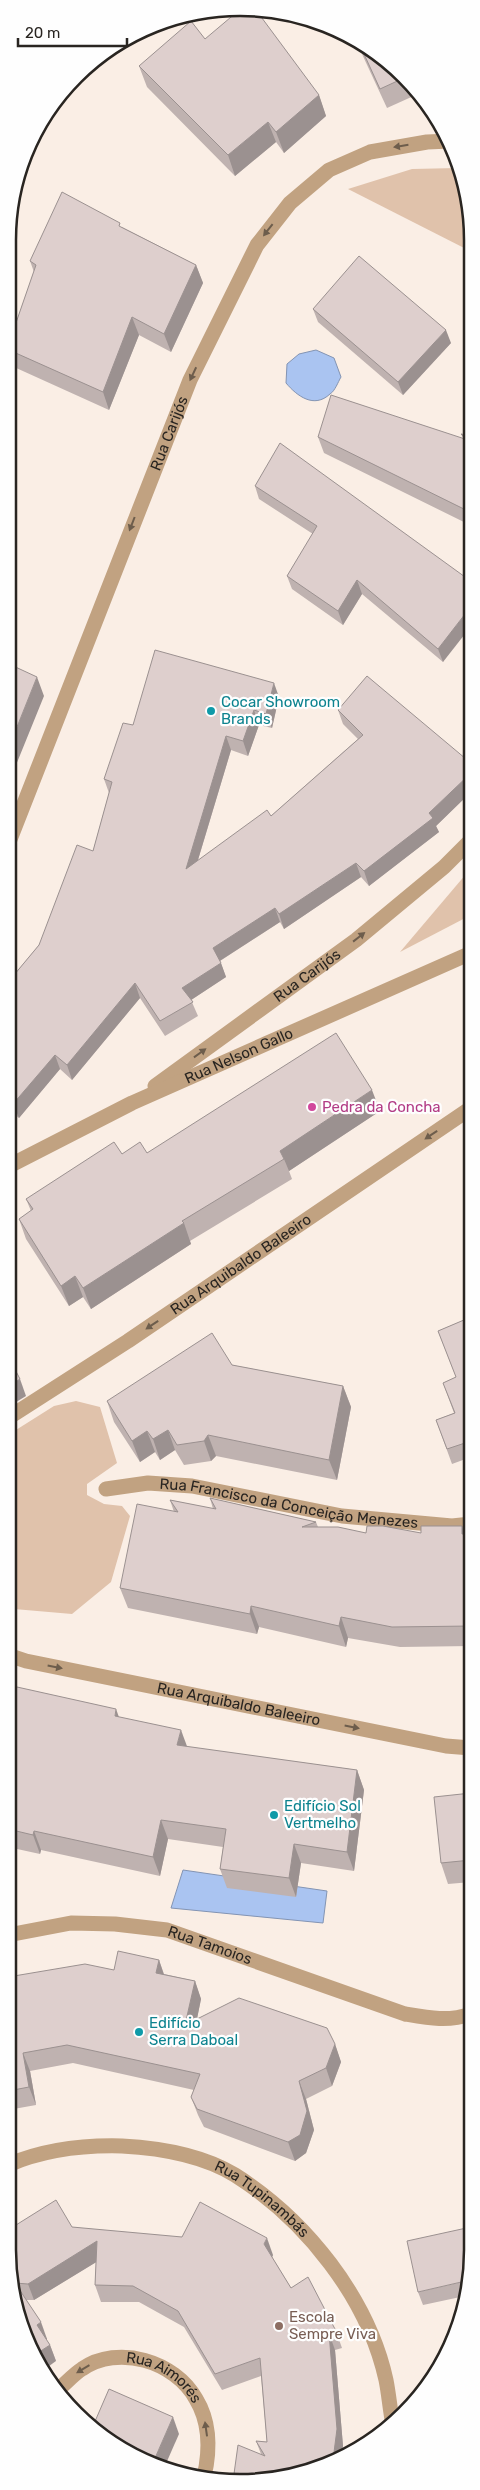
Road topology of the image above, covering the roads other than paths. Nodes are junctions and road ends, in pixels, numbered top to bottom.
1 (441, 141) edge
2 (16, 824) edge
3 (464, 847) edge
4 (464, 957) edge
5 (132, 1103) junction
6 (464, 1113) edge
7 (16, 1162) edge
8 (16, 1413) edge
9 (106, 1489) dead end
10 (464, 1525) edge
11 (16, 1656) edge
12 (464, 1747) edge
13 (16, 1933) edge
14 (464, 2016) edge
15 (16, 2162) edge
16 (62, 2386) edge
17 (391, 2415) edge
18 (205, 2471) edge

1 -> 2 street, Rua Carijós
5 -> 3 street, Rua Carijós
4 - 5 street, Rua Nelson Gallo
5 - 7 street, Rua Nelson Gallo
6 -> 8 street, Rua Arquibaldo Baleeiro
9 - 10 street, Rua Francisco da Conceição Menezes
11 -> 12 street, Rua Arquibaldo Baleeiro
13 - 14 street, Rua Tamoios
15 - 17 street, Rua Tupinambás
18 -> 16 street, Rua Aimorés

